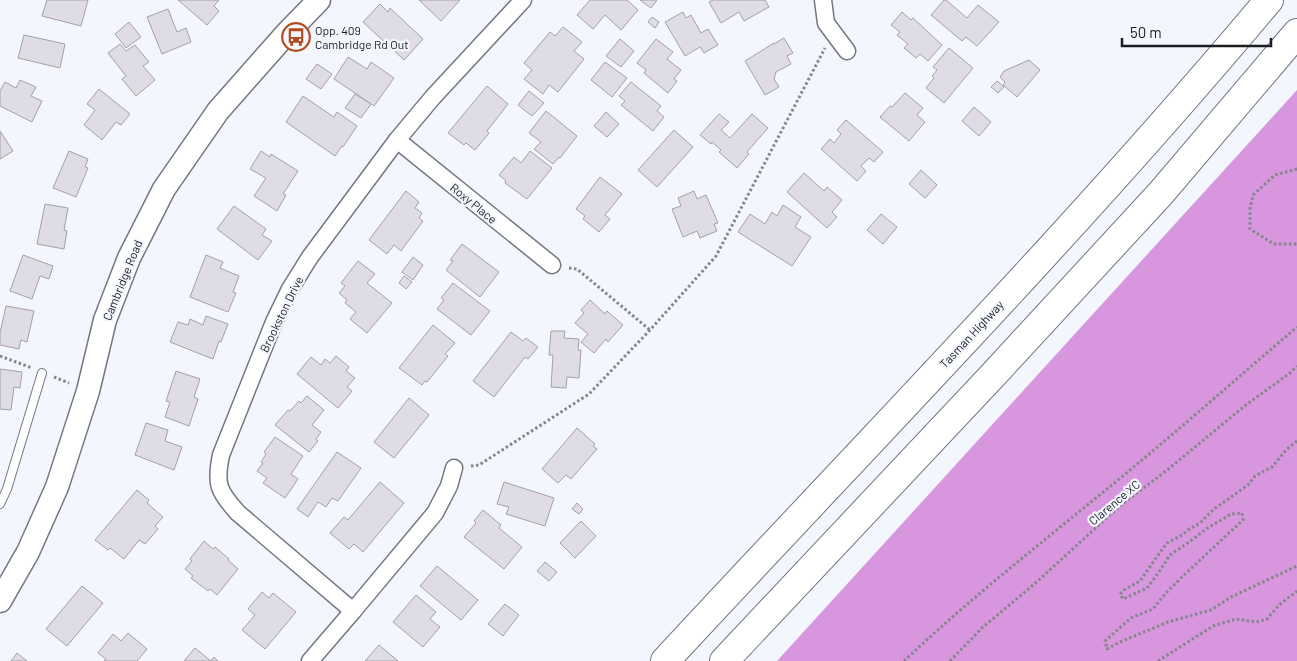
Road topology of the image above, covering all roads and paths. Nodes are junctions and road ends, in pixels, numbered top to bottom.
1 (319, 0) edge
2 (523, 0) edge
3 (823, 0) edge
4 (1269, 0) edge
5 (833, 32) junction
6 (1297, 34) edge
7 (847, 51) dead end
8 (397, 140) junction
9 (1297, 169) edge
10 (1297, 244) edge
11 (552, 265) joint
12 (1297, 327) edge
13 (650, 330) junction
14 (1297, 366) edge
15 (42, 373) dead end
16 (1297, 441) edge
17 (454, 468) joint
18 (0, 504) edge
19 (1297, 566) edge
20 (1297, 591) edge
21 (0, 601) edge
22 (353, 610) junction
23 (310, 661) edge
24 (665, 661) edge
25 (724, 661) edge
26 (904, 661) edge
27 (950, 661) edge
28 (1158, 661) edge

1 - 21 main road, Cambridge Road
2 - 8 street, Brookston Drive
3 - 5 street
4 - 24 highway, Tasman Highway
5 - 7 street
5 - 13 path
6 - 25 highway
8 - 11 street, Roxy Place
8 - 22 street, Brookston Drive
9 - 10 path
11 - 13 path
12 - 26 path
13 - 17 path
14 - 27 path, Clarence XC
15 - 18 lane
16 - 19 path
17 - 22 street
20 - 28 path
22 - 23 street

